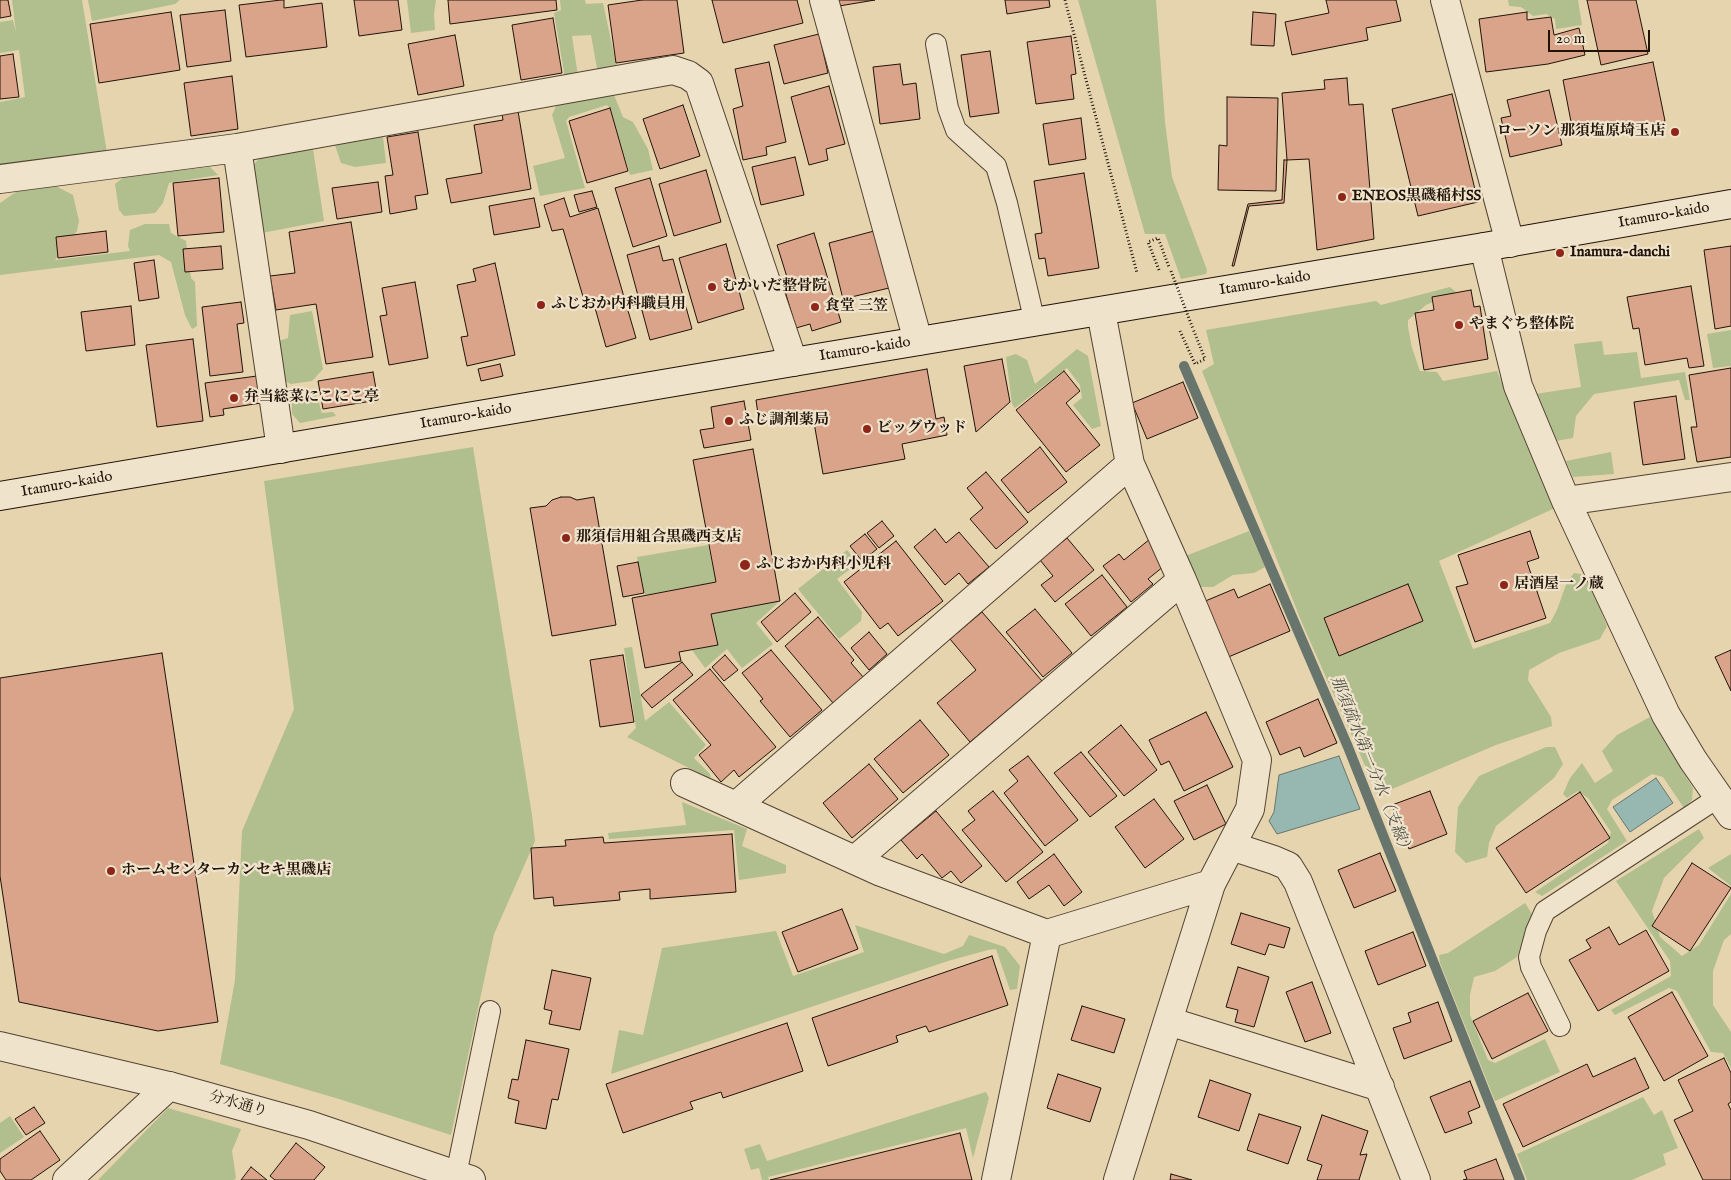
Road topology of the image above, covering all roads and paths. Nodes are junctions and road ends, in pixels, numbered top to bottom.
1 (824, 0) edge
2 (1065, 0) edge
3 (1446, 0) edge
4 (936, 44) dead end
5 (237, 148) junction
6 (0, 179) edge
7 (1731, 203) edge
8 (1510, 243) junction
9 (1484, 248) junction
10 (1162, 277) dead end
11 (1145, 304) junction
12 (1101, 312) junction
13 (1036, 323) junction
14 (1180, 331) dead end
15 (918, 341) junction
16 (793, 362) junction
17 (281, 448) junction
18 (1130, 464) junction
19 (1731, 478) edge
20 (0, 496) edge
21 (1566, 501) junction
22 (1182, 580) junction
23 (685, 783) dead end
24 (736, 805) junction
25 (1725, 806) edge
26 (1231, 846) junction
27 (855, 860) junction
28 (1211, 884) junction
29 (1047, 934) junction
30 (490, 1011) dead end
31 (1168, 1021) junction
32 (1560, 1026) dead end
33 (0, 1046) edge
34 (170, 1086) junction
35 (1380, 1088) junction
36 (464, 1178) edge
37 (67, 1180) edge
38 (996, 1180) edge
39 (1118, 1180) edge
40 (1416, 1180) edge

1 - 15 street
2 - 11 path
3 - 8 street
4 - 13 lane
5 - 6 street
5 - 16 street
5 - 17 street
7 - 8 street, Itamuro-kaido
8 - 9 street, Itamuro-kaido
9 - 11 street, Itamuro-kaido
9 - 21 street
10 - 14 path, bridge
11 - 12 street, Itamuro-kaido
12 - 13 street, Itamuro-kaido
12 - 18 street
13 - 15 street, Itamuro-kaido
15 - 16 street, Itamuro-kaido
16 - 17 street, Itamuro-kaido
17 - 20 street, Itamuro-kaido
18 - 22 street
18 - 24 street
19 - 21 street
21 - 25 street
22 - 26 street
22 - 27 street
23 - 24 street
24 - 27 street
25 - 32 lane
26 - 28 street
26 - 35 street
27 - 29 street
28 - 29 street
28 - 31 street
29 - 38 street
30 - 36 lane
31 - 35 street
31 - 39 street
33 - 34 street, 分水通り
34 - 36 street, 分水通り
34 - 37 street
35 - 40 street

